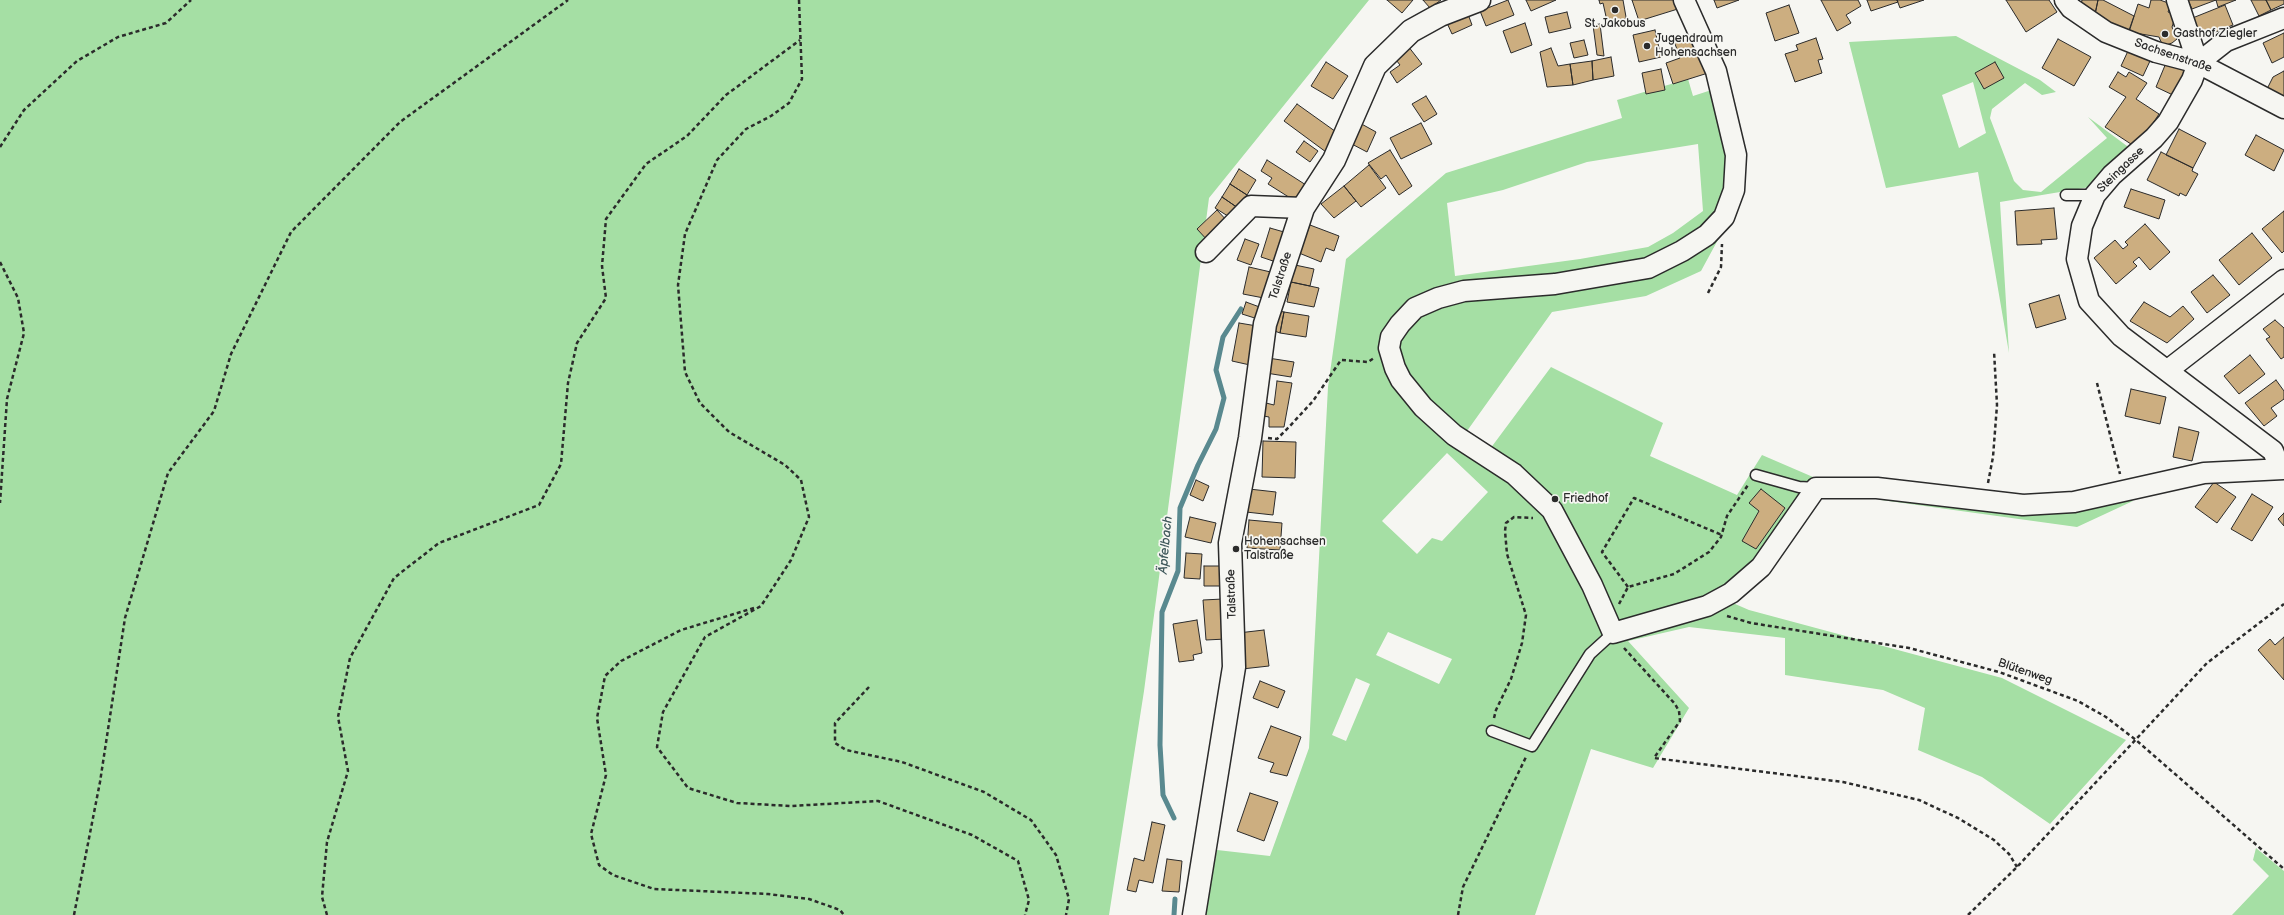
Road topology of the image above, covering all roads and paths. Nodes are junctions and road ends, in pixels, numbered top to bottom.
1 (191, 0) edge
2 (568, 0) edge
3 (799, 0) edge
4 (1479, 0) edge
5 (1684, 0) edge
6 (2066, 0) edge
7 (2177, 0) edge
8 (2284, 18) edge
9 (800, 40) junction
10 (2198, 63) junction
11 (2284, 108) edge
12 (0, 147) edge
13 (2095, 194) junction
14 (2066, 195) dead end
15 (1303, 208) junction
16 (1721, 220) junction
17 (1206, 252) dead end
18 (0, 262) edge
19 (2284, 280) edge
20 (1708, 293) dead end
21 (1389, 348) junction
22 (1994, 351) dead end
23 (2168, 370) junction
24 (2097, 383) dead end
25 (1277, 439) dead end
26 (2282, 469) edge
27 (1756, 475) dead end
28 (1816, 488) junction
29 (2124, 490) junction
30 (1739, 498) dead end
31 (1985, 501) junction
32 (0, 503) edge
33 (1532, 518) dead end
34 (1722, 535) junction
35 (1628, 587) junction
36 (2284, 604) edge
37 (760, 606) junction
38 (1707, 606) junction
39 (1611, 627) junction
40 (868, 687) dead end
41 (1492, 731) joint
42 (2136, 740) junction
43 (1532, 746) junction
44 (2017, 868) junction
45 (2284, 869) edge
46 (74, 915) edge
47 (327, 915) edge
48 (844, 915) edge
49 (1025, 915) edge
50 (1066, 915) edge
51 (1194, 915) edge
52 (1458, 915) edge
53 (1968, 915) edge

1 - 12 path
2 - 46 path
3 - 9 path
4 - 15 street, Talstraße
5 - 16 street
6 - 10 street, Sachsenstraße
7 - 10 street
8 - 10 street
9 - 37 path
9 - 47 path
10 - 11 street, Sachsenstraße
10 - 13 street, Steingasse
13 - 14 lane
13 - 23 street, Steingasse
15 - 17 street
15 - 51 street, Talstraße
16 - 20 path
16 - 21 street
18 - 32 path
19 - 23 street
21 - 25 path
21 - 39 street
22 - 31 path
23 - 26 street, Steingasse
24 - 29 path
26 - 29 street
27 - 28 lane
28 - 31 street
28 - 38 street
29 - 31 street
30 - 34 path
33 - 41 path
34 - 35 path
34 - 35 path
35 - 39 path
36 - 42 path
37 - 48 path
37 - 49 path
38 - 39 street
38 - 42 path, Blütenweg
39 - 43 lane
39 - 44 path
40 - 50 path
41 - 43 lane
42 - 44 path
42 - 45 path, Blütenweg
43 - 52 path
44 - 53 path

